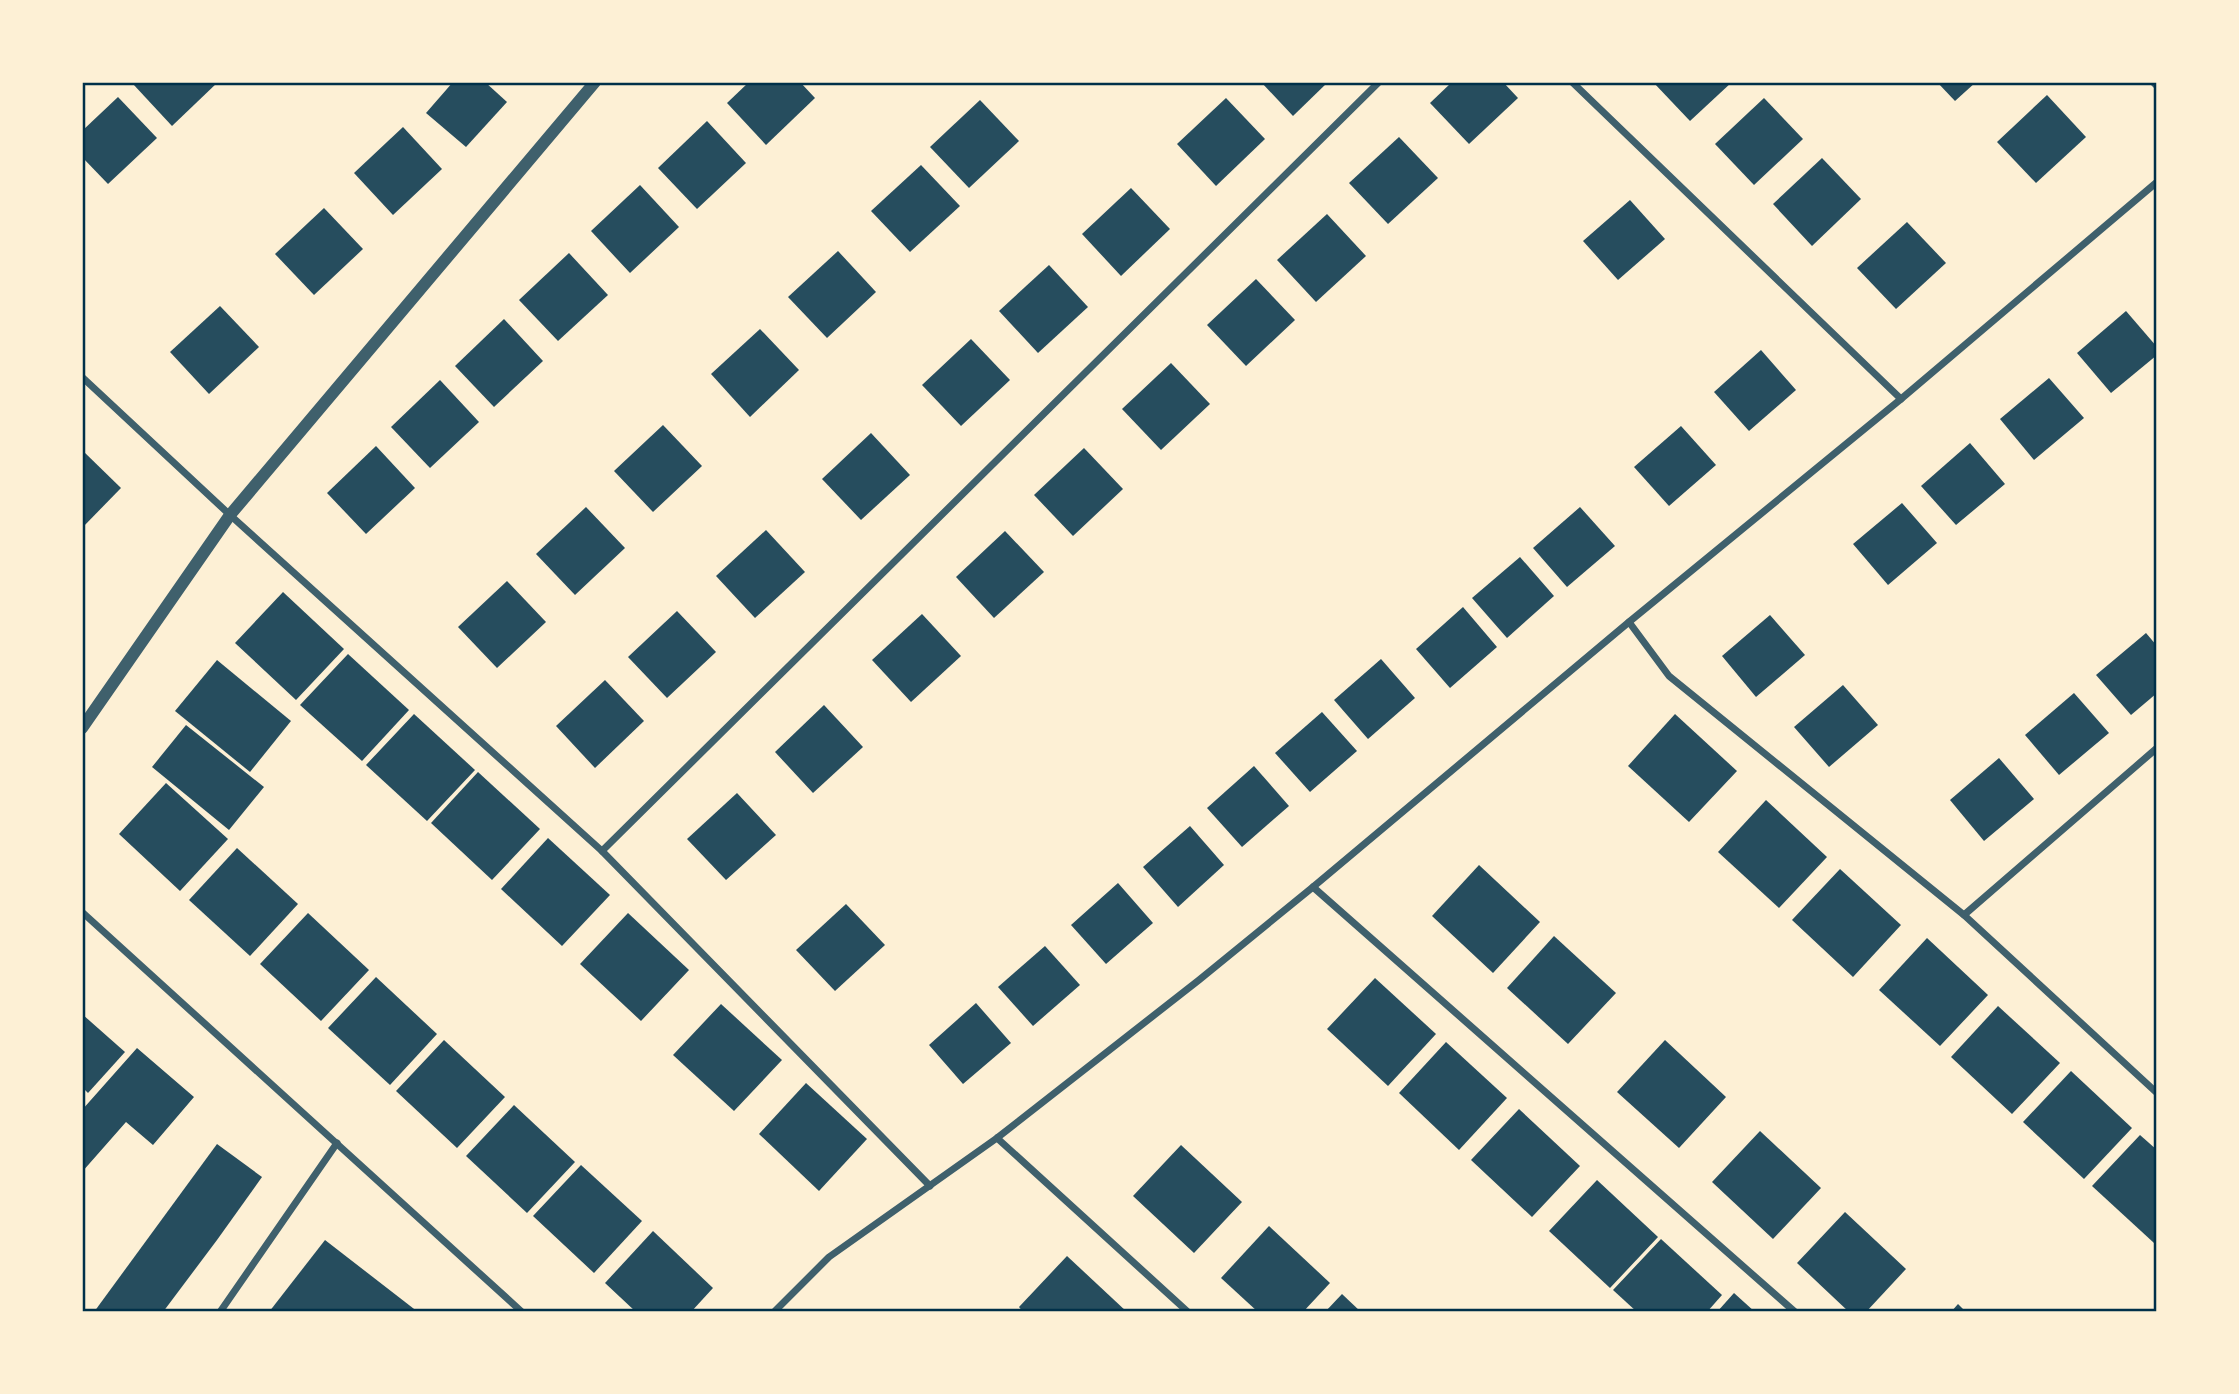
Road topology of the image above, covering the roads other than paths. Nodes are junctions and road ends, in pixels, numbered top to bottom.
1 (595, 82) edge
2 (1379, 82) edge
3 (1572, 82) edge
4 (2153, 82) edge
5 (2157, 86) edge
6 (2157, 182) edge
7 (82, 377) edge
8 (1901, 399) junction
9 (230, 515) junction
10 (1629, 622) junction
11 (82, 728) edge
12 (2157, 748) edge
13 (602, 851) junction
14 (1313, 887) junction
15 (82, 912) edge
16 (1964, 915) junction
17 (2157, 1093) edge
18 (997, 1138) junction
19 (337, 1143) junction
20 (930, 1186) junction
21 (220, 1312) edge
22 (522, 1312) edge
23 (774, 1312) edge
24 (1188, 1312) edge
25 (1795, 1312) edge

1 - 9 street
2 - 13 street
3 - 8 street
4 - 5 street
6 - 8 street
7 - 9 street
8 - 10 street
9 - 11 street
9 - 13 street
10 - 14 street
10 - 16 street
12 - 16 street
13 - 20 street
14 - 18 street
14 - 25 street
15 - 19 street
16 - 17 street
18 - 20 street
18 - 24 street
19 - 21 street
19 - 22 street
20 - 23 street

